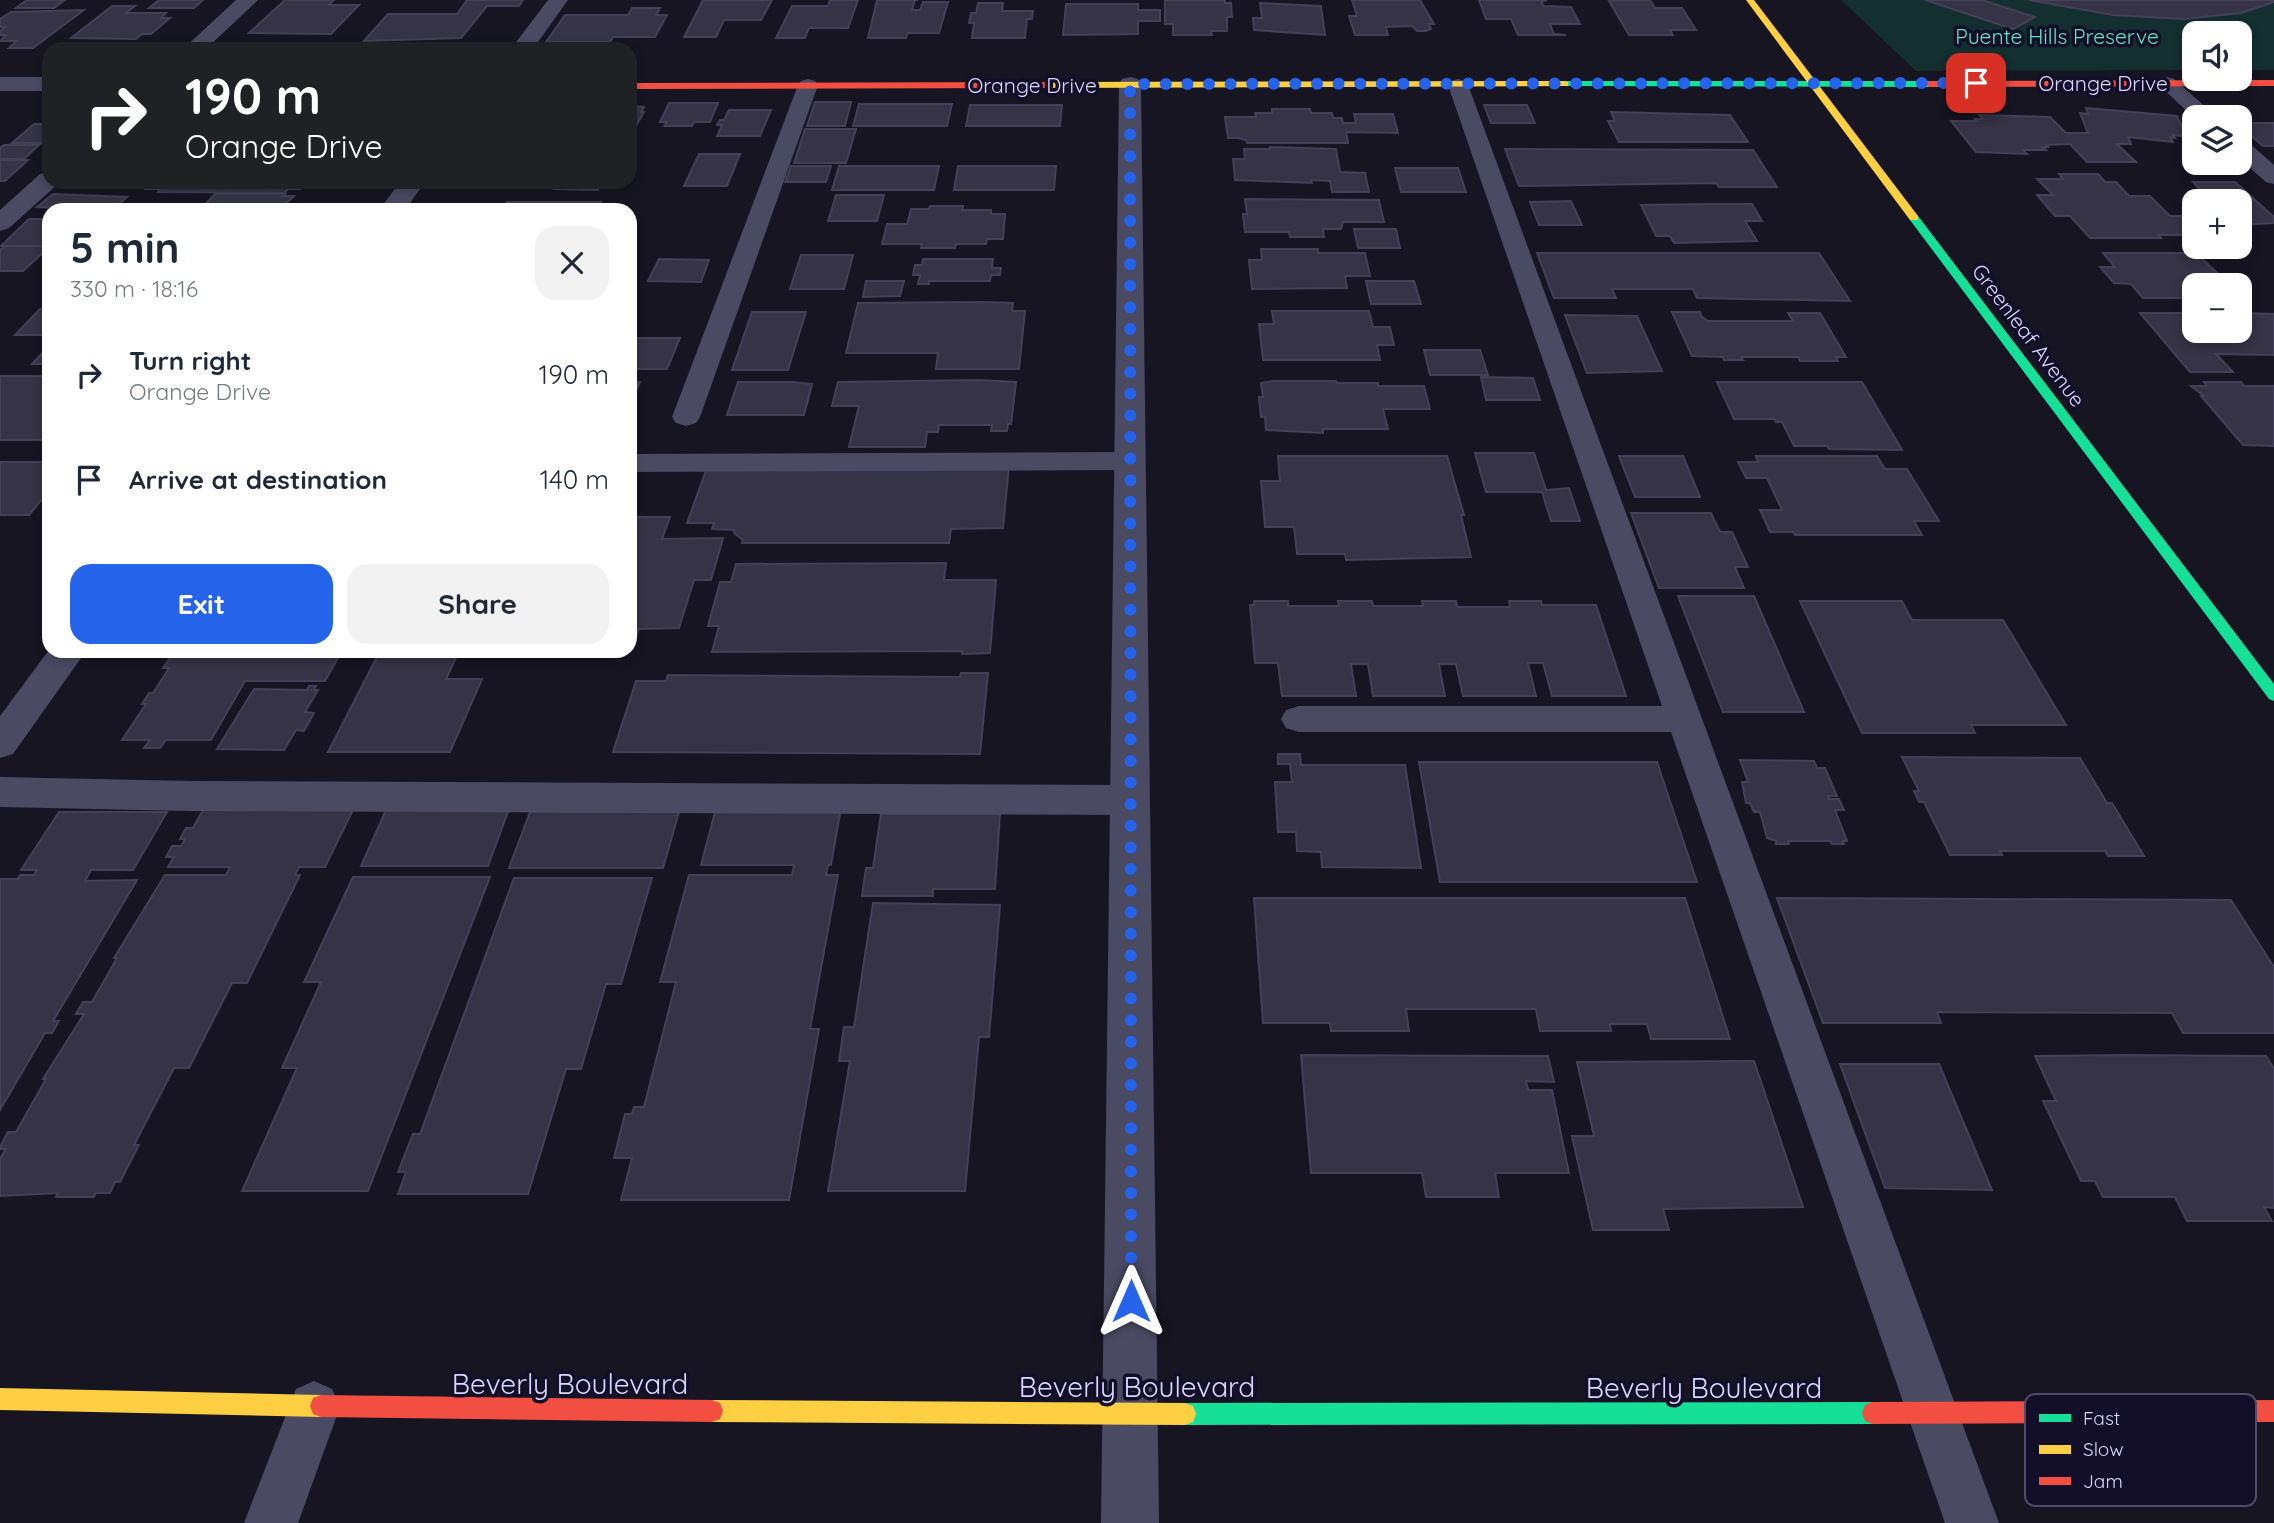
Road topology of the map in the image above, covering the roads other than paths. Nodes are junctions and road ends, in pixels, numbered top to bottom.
1 (247, 0) edge
2 (558, 0) edge
3 (1750, 0) edge
4 (202, 42) edge
5 (527, 42) edge
6 (1813, 83) junction
7 (2167, 83) junction
8 (2274, 83) edge
9 (0, 84) edge
10 (42, 84) edge
11 (1130, 84) junction
12 (808, 85) junction
13 (1458, 85) junction
14 (637, 86) edge
15 (2192, 105) edge
16 (2252, 158) edge
17 (2274, 177) edge
18 (42, 186) edge
19 (0, 223) edge
20 (686, 417) dead end
21 (1130, 461) junction
22 (637, 463) edge
23 (63, 658) edge
24 (2274, 695) edge
25 (1299, 719) dead end
26 (1686, 719) junction
27 (0, 744) edge
28 (0, 792) edge
29 (1131, 800) junction
30 (0, 1399) edge
31 (314, 1407) junction
32 (2256, 1411) edge
33 (2274, 1411) edge
34 (2025, 1412) edge
35 (1131, 1413) junction
36 (1933, 1413) junction
37 (271, 1523) edge
38 (1130, 1523) edge
39 (1972, 1523) edge

1 - 4 street
2 - 5 street
3 - 6 street, Greenleaf Avenue
6 - 7 street, Orange Drive
6 - 13 street, Orange Drive
6 - 24 street, Greenleaf Avenue
7 - 8 street, Orange Drive
7 - 15 lane
9 - 10 street
11 - 12 street, Orange Drive
11 - 13 street, Orange Drive
11 - 21 street
12 - 14 street, Orange Drive
12 - 20 lane
13 - 26 lane
16 - 17 lane
18 - 19 street
21 - 22 lane
21 - 29 street
23 - 27 street
25 - 26 lane
26 - 36 lane
28 - 29 lane
29 - 35 street
30 - 31 street, Beverly Boulevard
31 - 35 street, Beverly Boulevard
31 - 37 lane
32 - 33 street, Beverly Boulevard
34 - 36 street, Beverly Boulevard
35 - 36 street, Beverly Boulevard
35 - 38 street
36 - 39 lane

